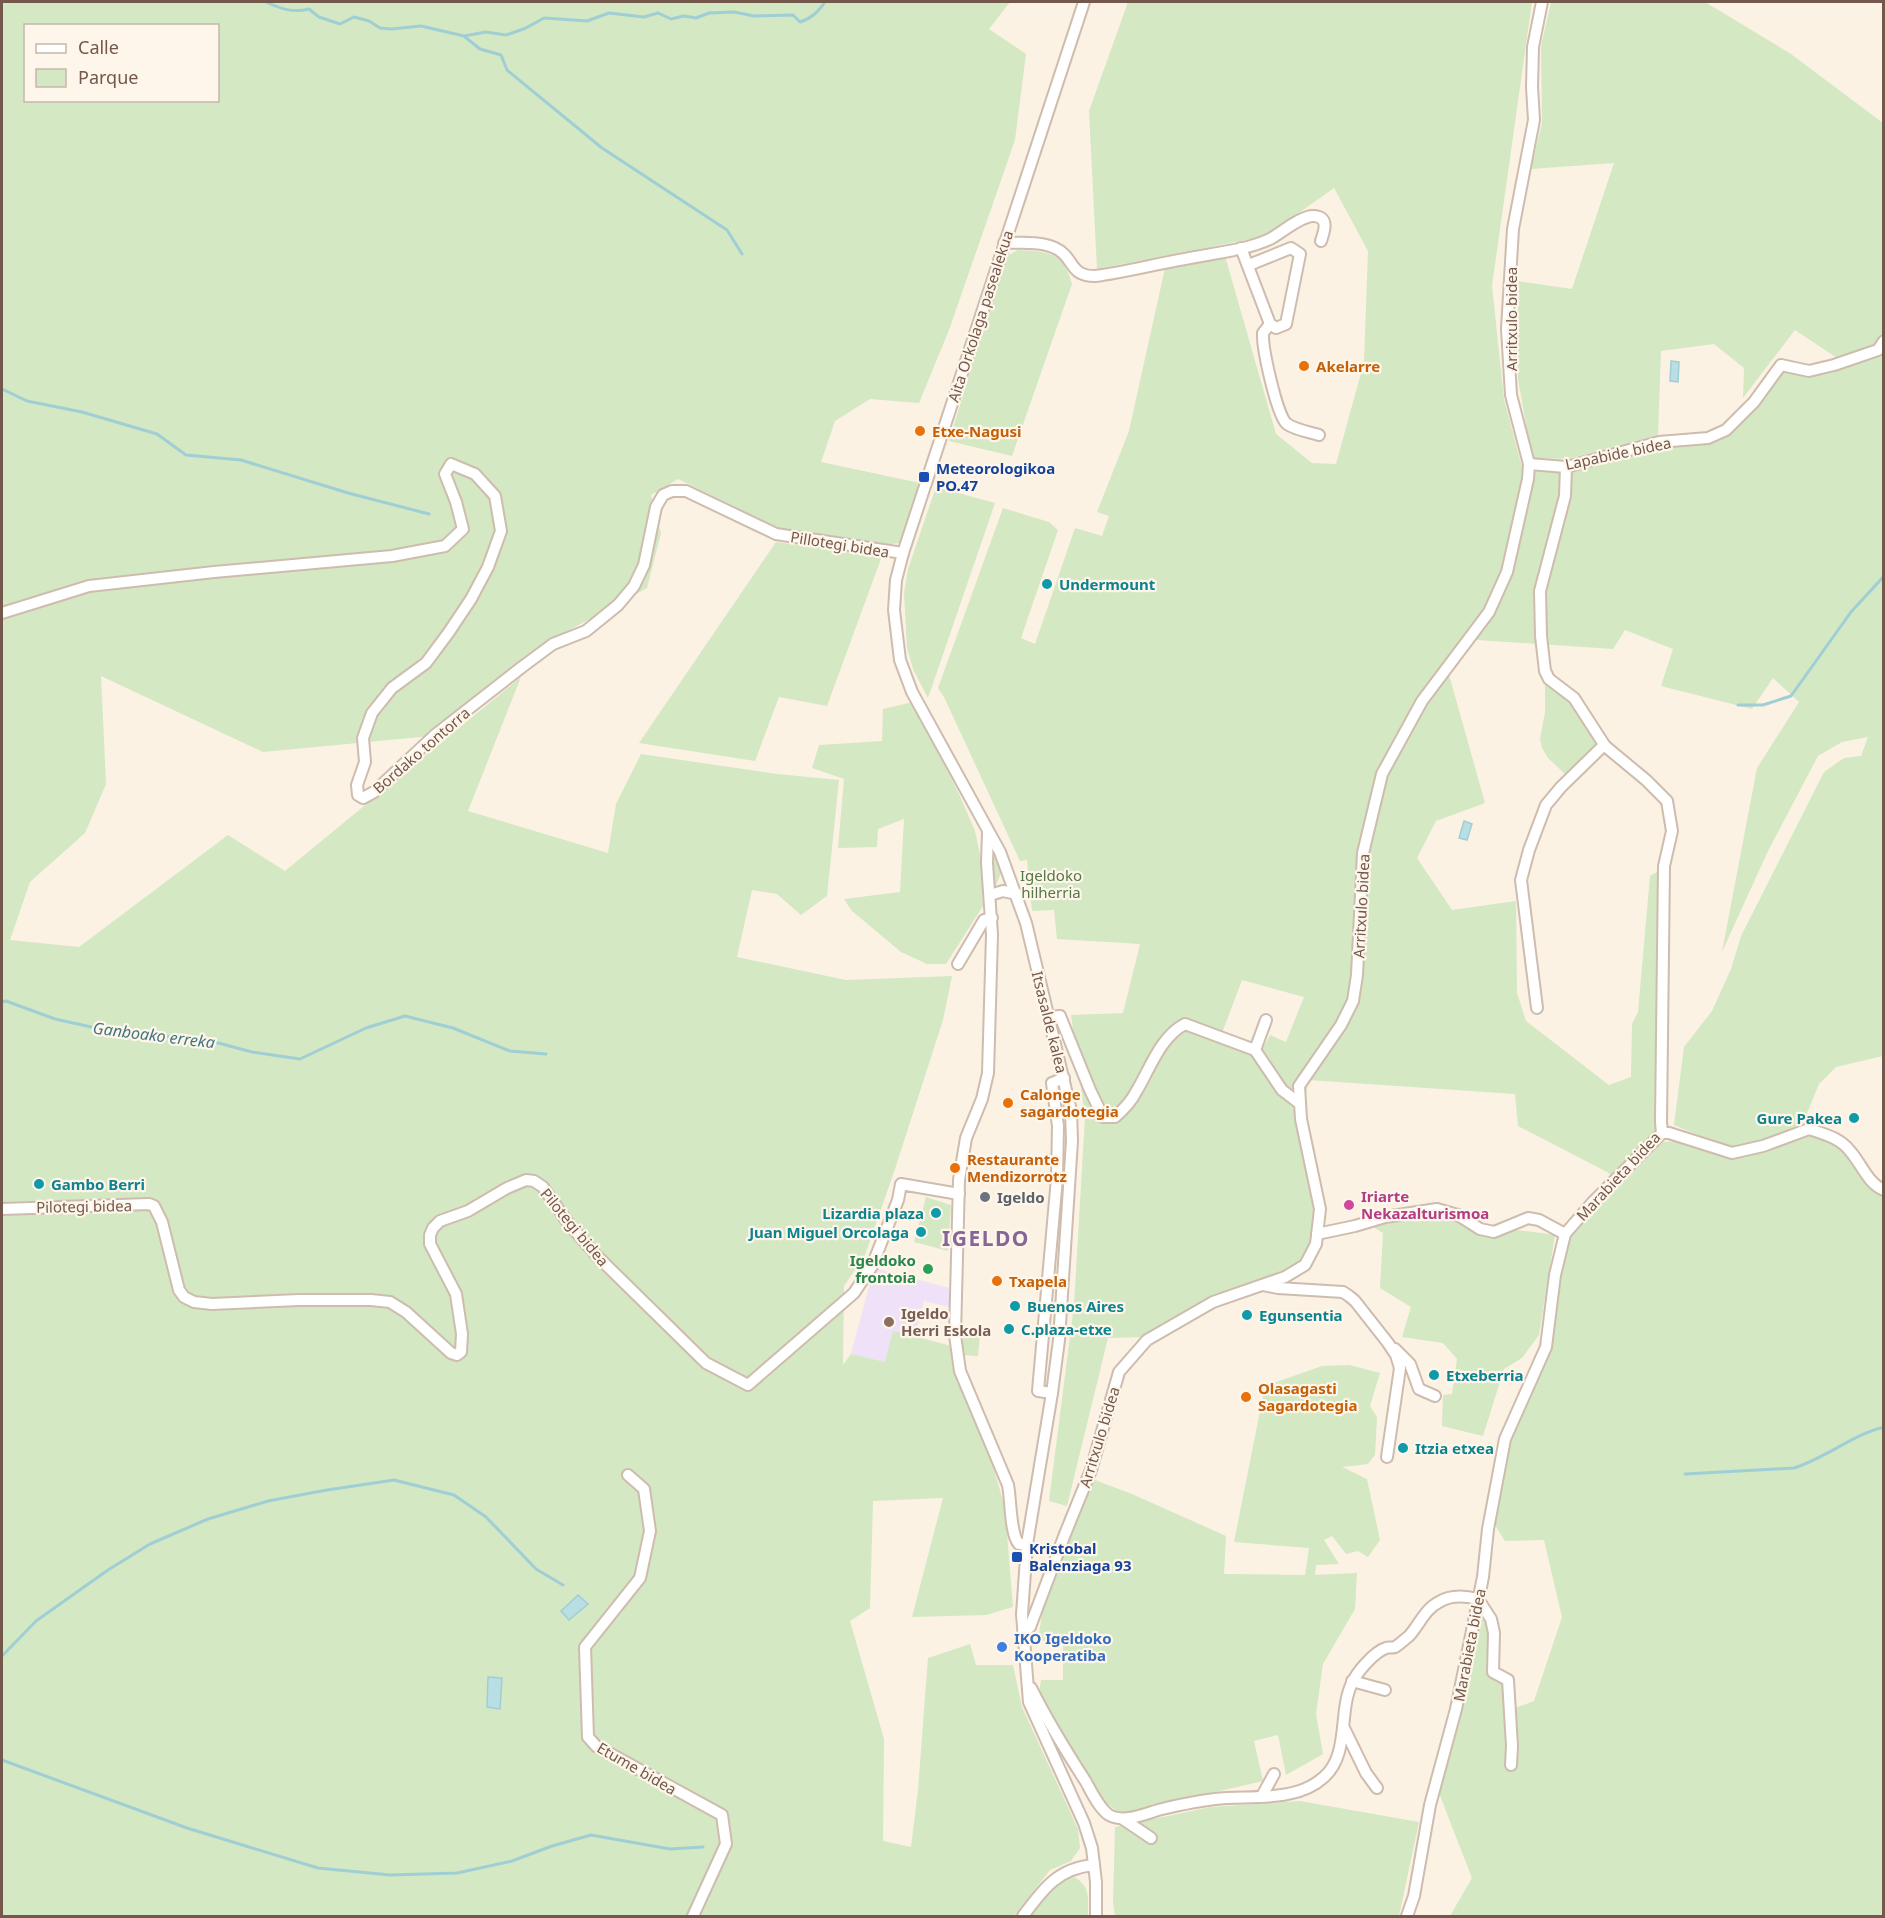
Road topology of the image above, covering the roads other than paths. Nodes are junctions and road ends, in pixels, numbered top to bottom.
1 (1084, 2) edge
2 (1542, 2) edge
3 (1322, 241) dead end
4 (1004, 243) junction
5 (1241, 248) junction
6 (1248, 266) junction
7 (1270, 324) junction
8 (1884, 341) edge
9 (1319, 435) dead end
10 (1528, 464) junction
11 (1566, 467) junction
12 (776, 534) joint
13 (903, 554) junction
14 (2, 613) edge
15 (1605, 746) junction
16 (988, 828) junction
17 (1017, 894) junction
18 (990, 895) junction
19 (992, 918) junction
20 (958, 964) dead end
21 (1537, 1008) dead end
22 (1049, 1017) junction
23 (1266, 1020) dead end
24 (1255, 1050) junction
25 (1064, 1078) junction
26 (1299, 1103) junction
27 (1662, 1133) junction
28 (1884, 1191) edge
29 (959, 1194) junction
30 (2, 1209) edge
31 (1317, 1234) junction
32 (1565, 1234) junction
33 (1263, 1285) junction
34 (1388, 1343) junction
35 (1052, 1393) junction
36 (1435, 1395) dead end
37 (1387, 1456) dead end
38 (628, 1475) dead end
39 (1027, 1544) junction
40 (1478, 1599) junction
41 (1023, 1633) junction
42 (1353, 1681) junction
43 (1028, 1682) junction
44 (1385, 1690) dead end
45 (1343, 1726) junction
46 (1511, 1764) dead end
47 (1274, 1774) dead end
48 (1377, 1788) dead end
49 (1262, 1796) junction
50 (1123, 1819) junction
51 (1151, 1838) dead end
52 (1094, 1865) junction
53 (1096, 1902) junction
54 (693, 1917) edge
55 (1023, 1917) edge
56 (1096, 1917) edge
57 (1104, 1917) edge
58 (1407, 1917) edge

1 - 4 street, Aita Orkolaga pasealekua
2 - 10 street, Arritxulo bidea
3 - 5 street
4 - 5 street
4 - 13 street, Aita Orkolaga pasealekua
5 - 6 street
6 - 7 street
6 - 7 street
7 - 9 street
8 - 11 street, Lapabide bidea
10 - 11 street, Lapabide bidea
10 - 26 street, Arritxulo bidea
11 - 15 street, Marabieta bidea
12 - 13 street, Pillotegi bidea
12 - 14 street, Bordako tontorra
13 - 16 street, Aita Orkolaga pasealekua
15 - 21 street
15 - 27 street, Marabieta bidea
16 - 17 street, Itsasalde kalea
16 - 18 street
17 - 18 street
17 - 22 street, Itsasalde kalea
18 - 19 street
19 - 20 street
19 - 29 street
22 - 24 street
22 - 25 street, Itsasalde kalea
23 - 24 street
24 - 26 street
25 - 35 street, Itsasalde kalea
25 - 35 street
26 - 31 street, Arritxulo bidea
27 - 28 street
27 - 32 street, Marabieta bidea
29 - 30 street, Pilotegi bidea
29 - 39 street
31 - 32 street
31 - 33 street, Arritxulo bidea
32 - 40 street, Marabieta bidea
33 - 34 street
33 - 41 street, Arritxulo bidea
34 - 36 street
34 - 37 street
35 - 39 street, Itsasalde kalea
38 - 54 street, Etume bidea
39 - 41 street, Itsasalde kalea
40 - 42 street
40 - 46 street
40 - 58 street, Marabieta bidea
41 - 43 street, Itsasalde kalea
42 - 44 street
42 - 45 street
43 - 50 street
43 - 52 street, Itsasalde kalea
45 - 48 street
45 - 49 street
47 - 49 street
49 - 50 street
50 - 51 street
52 - 53 street, Itsasalde kalea
52 - 55 street
53 - 56 street, Itsasalde kalea
53 - 57 street

